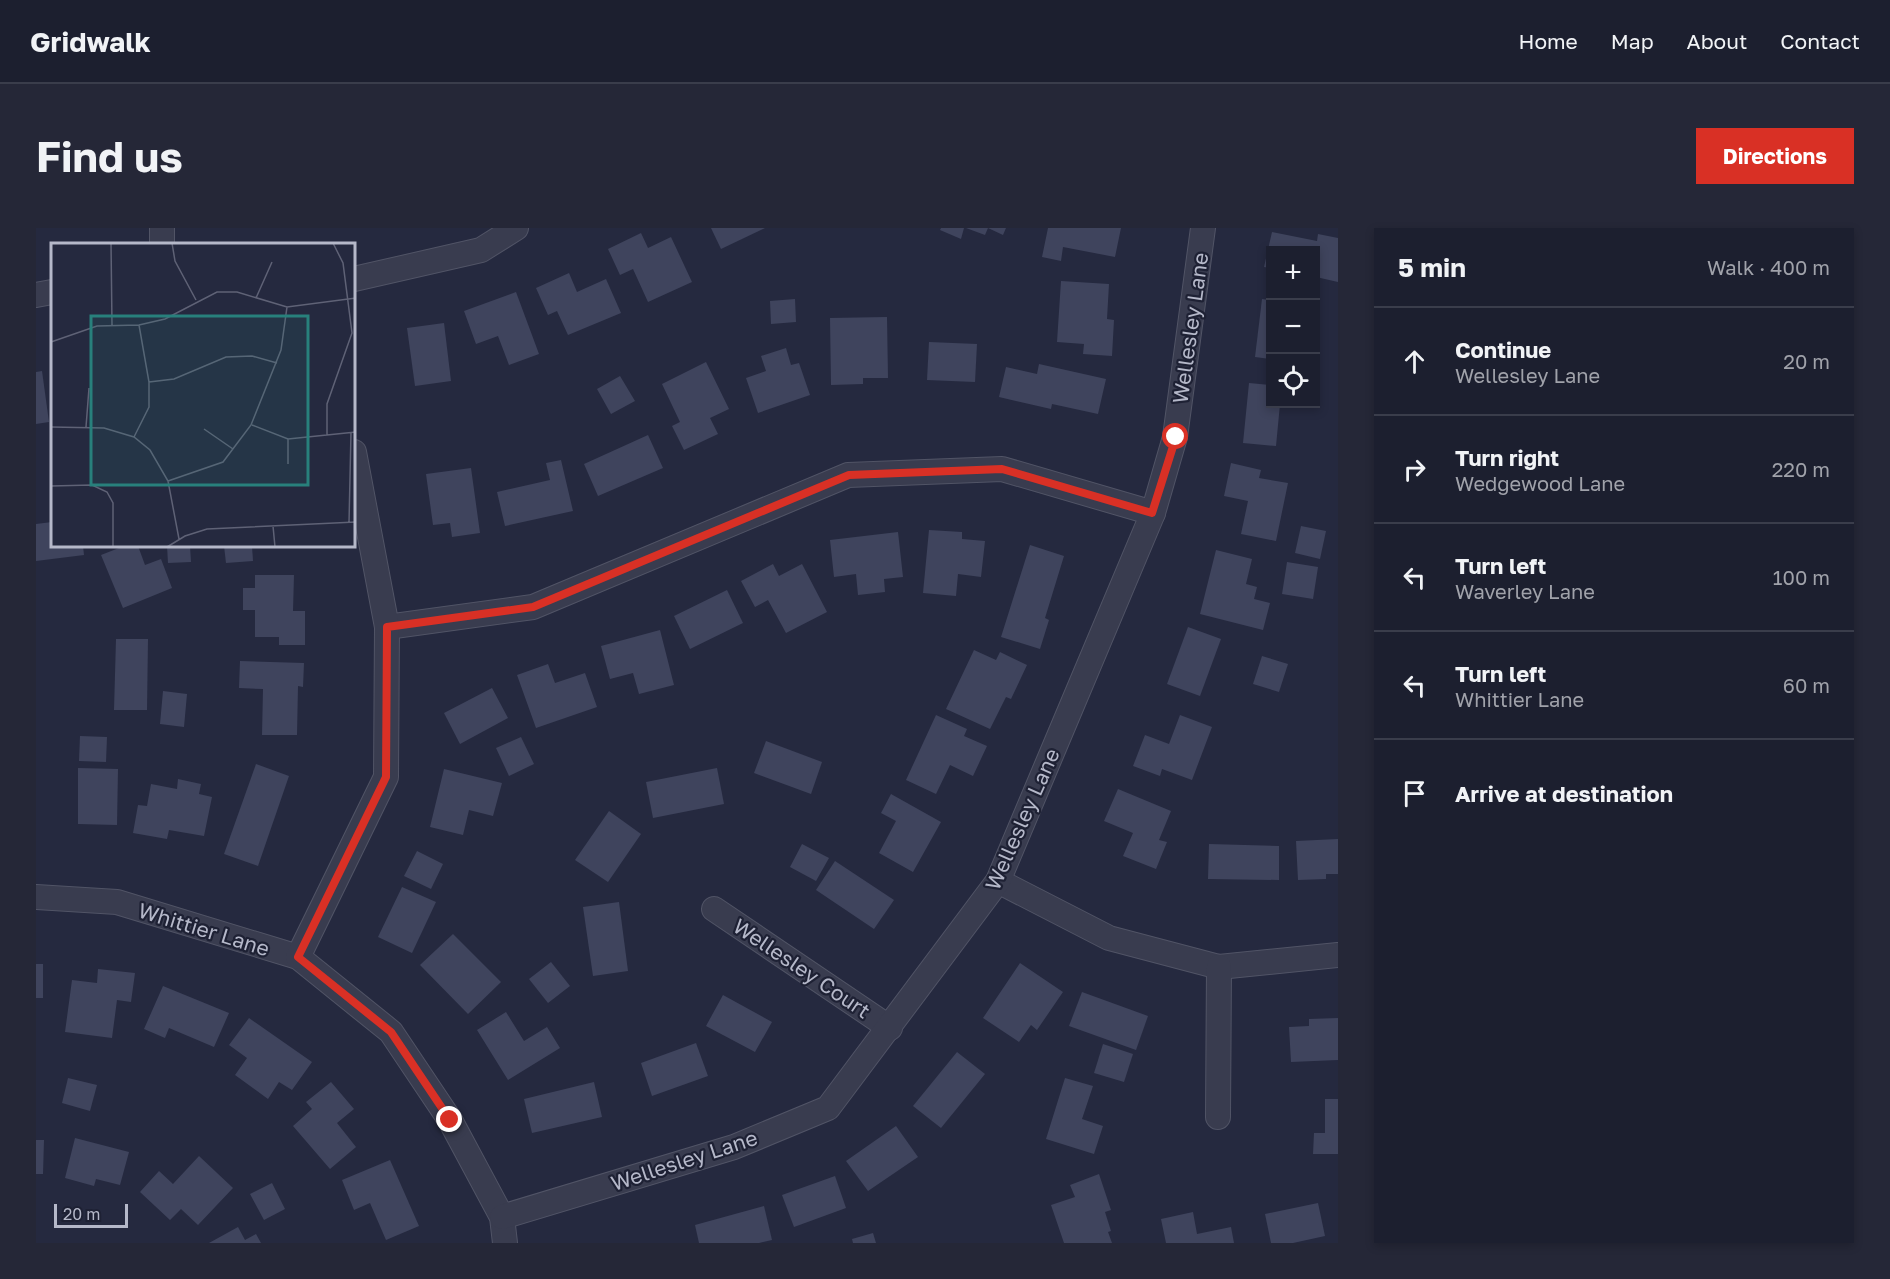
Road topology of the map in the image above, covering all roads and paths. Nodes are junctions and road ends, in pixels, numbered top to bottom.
1 (516, 228) edge
2 (1203, 228) edge
3 (356, 279) edge
4 (51, 292) edge
5 (36, 296) edge
6 (356, 463) edge
7 (1152, 513) junction
8 (387, 627) junction
9 (998, 881) junction
10 (36, 897) edge
11 (714, 909) dead end
12 (1338, 956) edge
13 (298, 957) junction
14 (1219, 967) junction
15 (890, 1028) junction
16 (1218, 1117) dead end
17 (502, 1217) junction
18 (505, 1243) edge

1 - 3 street
2 - 7 street, Wellesley Lane
4 - 5 street
6 - 8 street
7 - 8 street
7 - 9 street, Wellesley Lane
8 - 13 street
9 - 14 street
9 - 15 street, Wellesley Lane
10 - 13 street, Whittier Lane
11 - 15 street, Wellesley Court
12 - 14 street
13 - 17 street, Whittier Lane
14 - 16 street
15 - 17 street, Wellesley Lane
17 - 18 street, Whittier Lane

